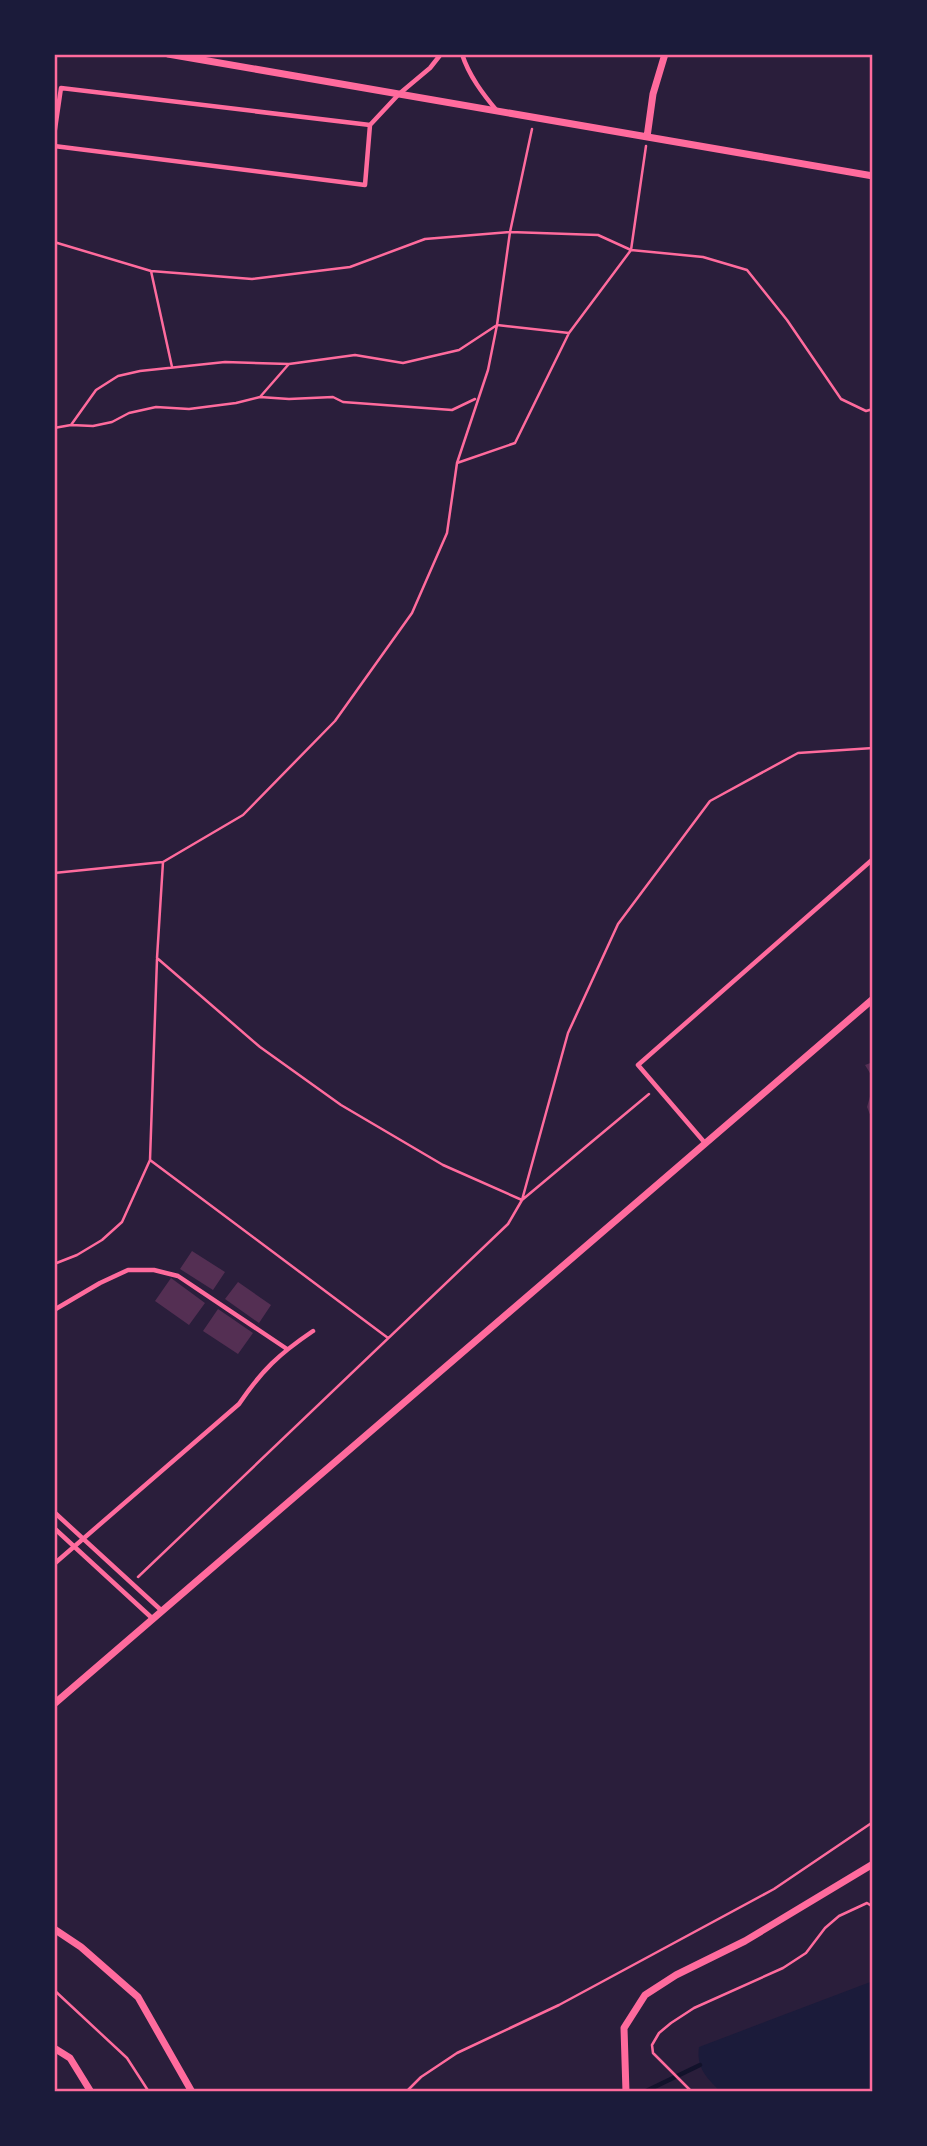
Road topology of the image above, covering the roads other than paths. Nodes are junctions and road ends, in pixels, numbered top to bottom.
1 (168, 54) edge
2 (440, 54) edge
3 (463, 54) edge
4 (665, 54) edge
5 (399, 94) junction
6 (498, 112) junction
7 (370, 125) junction
8 (54, 136) edge
9 (647, 137) junction
10 (54, 146) edge
11 (873, 176) edge
12 (873, 859) edge
13 (873, 999) edge
14 (705, 1144) junction
15 (54, 1310) edge
16 (313, 1331) dead end
17 (287, 1349) junction
18 (54, 1512) edge
19 (54, 1528) edge
20 (83, 1539) junction
21 (75, 1547) junction
22 (54, 1564) edge
23 (162, 1611) junction
24 (153, 1619) junction
25 (54, 1704) edge
26 (873, 1864) edge
27 (54, 1929) edge
28 (54, 2048) edge
29 (91, 2092) edge
30 (192, 2092) edge
31 (626, 2092) edge

1 - 5 street
2 - 5 lane
3 - 6 lane
4 - 9 street
5 - 6 street
5 - 7 lane
6 - 9 street
7 - 8 lane
7 - 10 lane
9 - 11 street
12 - 14 lane
13 - 14 street
14 - 23 street
15 - 17 lane
16 - 17 lane
17 - 20 lane
18 - 20 lane
19 - 21 lane
20 - 21 lane
20 - 23 lane
21 - 22 lane
21 - 24 lane
23 - 24 street
24 - 25 street
26 - 31 street
27 - 30 street
28 - 29 street

